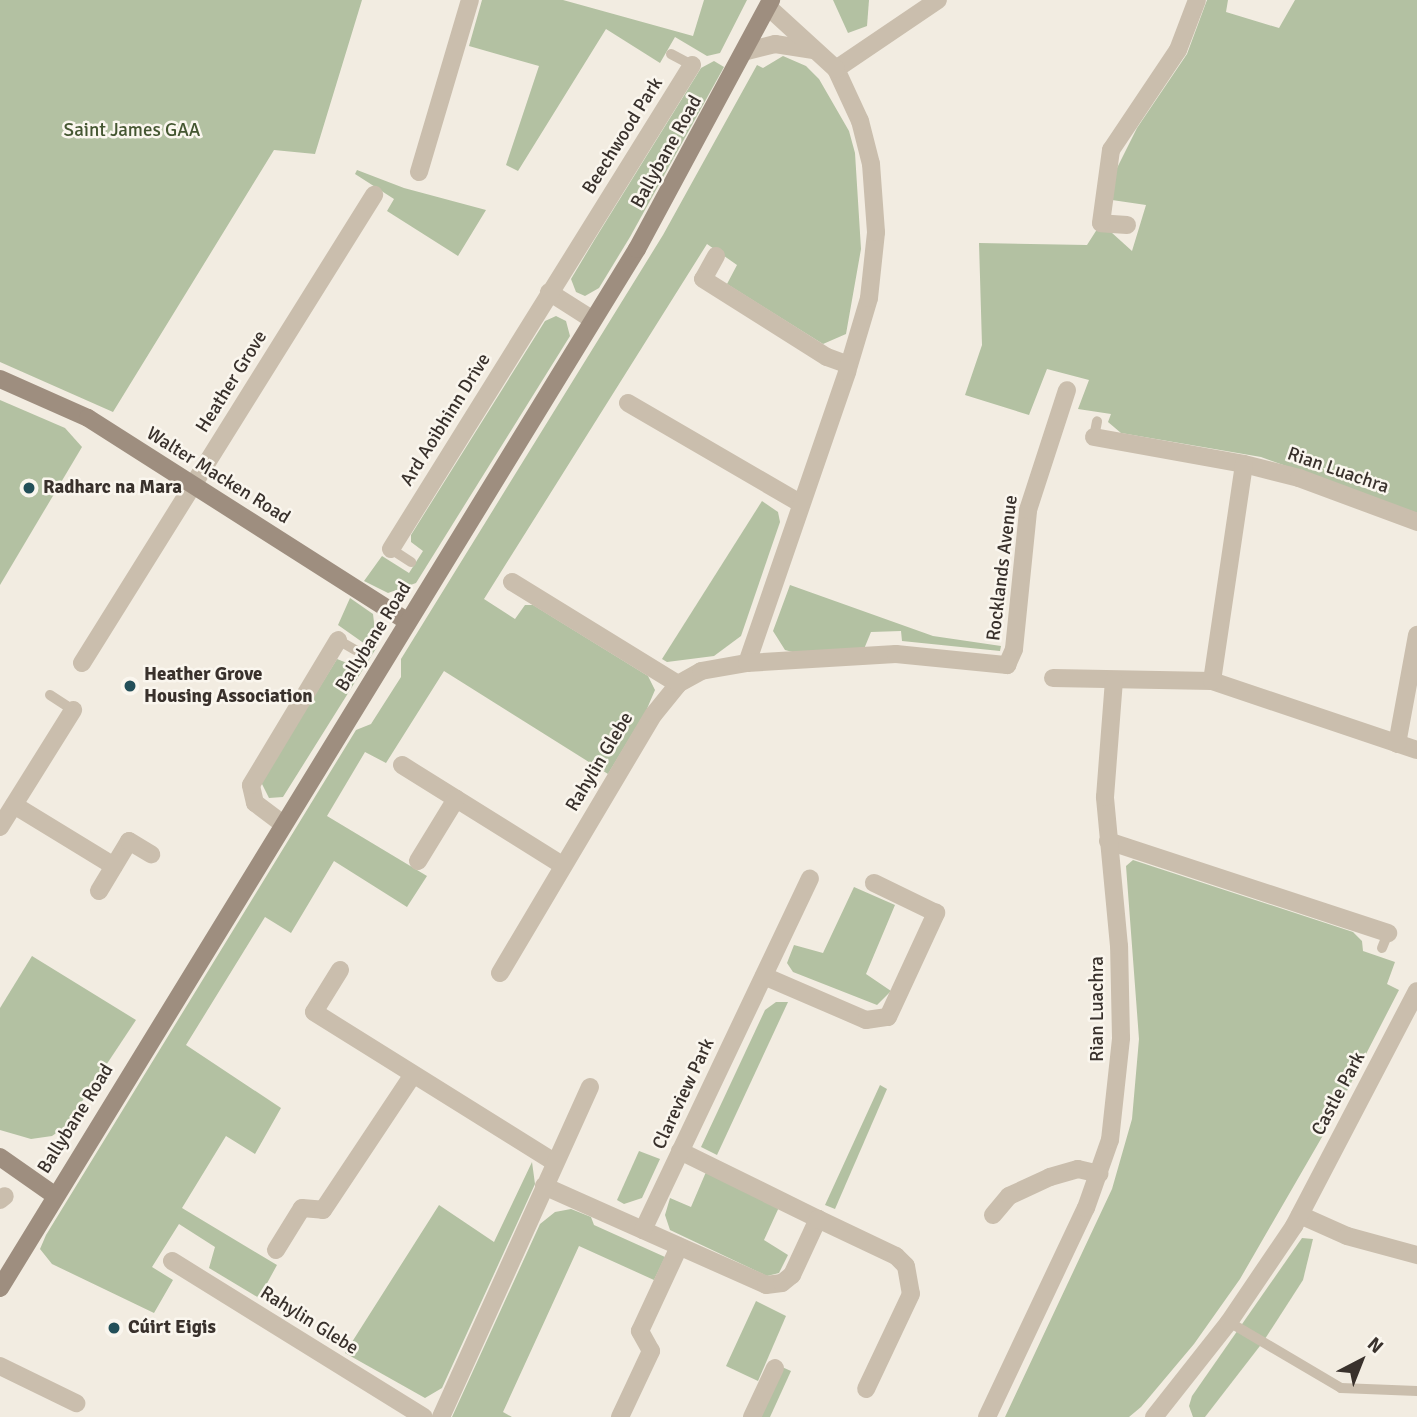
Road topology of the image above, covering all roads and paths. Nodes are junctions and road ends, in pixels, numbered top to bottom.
1 (470, 0) edge
2 (938, 0) edge
3 (1197, 0) edge
4 (769, 4) edge
5 (747, 51) junction
6 (817, 51) junction
7 (671, 54) dead end
8 (692, 65) joint
9 (836, 69) junction
10 (419, 172) dead end
11 (374, 195) dead end
12 (1127, 225) dead end
13 (577, 248) joint
14 (716, 256) dead end
15 (549, 292) junction
16 (593, 320) junction
17 (849, 365) junction
18 (0, 379) edge
19 (1067, 390) dead end
20 (628, 403) dead end
21 (1095, 429) dead end
22 (1244, 464) junction
23 (192, 484) junction
24 (800, 503) junction
25 (1417, 522) edge
26 (391, 550) joint
27 (411, 562) dead end
28 (512, 582) dead end
29 (408, 622) junction
30 (1417, 635) edge
31 (338, 640) joint
32 (355, 650) dead end
33 (919, 655) joint
34 (82, 663) dead end
35 (747, 663) junction
36 (1053, 678) dead end
37 (1114, 680) junction
38 (1212, 681) junction
39 (678, 684) junction
40 (50, 695) dead end
41 (73, 710) joint
42 (1397, 744) junction
43 (1417, 750) edge
44 (402, 765) dead end
45 (456, 799) junction
46 (14, 805) junction
47 (283, 824) junction
48 (0, 827) edge
49 (1108, 841) junction
50 (151, 854) dead end
51 (418, 861) dead end
52 (562, 865) junction
53 (114, 866) junction
54 (810, 879) dead end
55 (874, 883) dead end
56 (99, 891) dead end
57 (1385, 941) dead end
58 (340, 970) dead end
59 (500, 973) dead end
60 (764, 976) junction
61 (1417, 992) edge
62 (412, 1076) junction
63 (590, 1087) dead end
64 (680, 1151) junction
65 (0, 1157) edge
66 (554, 1162) junction
67 (1099, 1174) junction
68 (544, 1186) junction
69 (54, 1195) junction
70 (1300, 1215) junction
71 (993, 1216) dead end
72 (818, 1219) junction
73 (643, 1230) junction
74 (679, 1247) junction
75 (276, 1250) dead end
76 (1417, 1255) edge
77 (172, 1261) dead end
78 (0, 1288) edge
79 (1229, 1322) junction
80 (0, 1366) edge
81 (775, 1368) dead end
82 (866, 1389) dead end
83 (1417, 1391) edge
84 (76, 1404) dead end
85 (1163, 1414) edge
86 (424, 1417) edge
87 (440, 1417) edge
88 (620, 1417) edge
89 (752, 1417) edge
90 (986, 1417) edge

1 - 10 street
2 - 9 street
3 - 12 street
4 - 5 main road, Ballybane Road
4 - 6 street
5 - 6 street
5 - 16 main road, Ballybane Road
6 - 9 street
7 - 8 lane, Beechwood Park
8 - 13 street, Beechwood Park
9 - 17 street
11 - 23 street, Heather Grove
13 - 15 street, Ard Aoibhinn Drive
14 - 17 street
15 - 16 street
15 - 26 street, Ard Aoibhinn Drive
16 - 29 main road, Ballybane Road
17 - 24 street
18 - 23 main road, Walter Macken Road
19 - 33 street, Rocklands Avenue
20 - 24 street
21 - 22 street, Rian Luachra
22 - 25 street, Rian Luachra
22 - 38 street
23 - 29 main road, Walter Macken Road
23 - 34 street, Heather Grove
24 - 35 street
26 - 27 lane, Ard Aoibhinn Drive
28 - 39 street
29 - 47 main road, Ballybane Road
30 - 42 street
31 - 32 lane
31 - 47 street
33 - 35 street, Rahylin Glebe
35 - 39 street, Rahylin Glebe
36 - 37 street
37 - 38 street
37 - 49 street, Rian Luachra
38 - 42 street
39 - 52 street, Rahylin Glebe
40 - 41 lane
41 - 46 street
42 - 43 street
44 - 45 street
45 - 51 street
45 - 52 street
46 - 48 street
46 - 53 street
47 - 69 main road, Ballybane Road
49 - 57 street
49 - 67 street, Rian Luachra
50 - 53 street
52 - 59 street, Rahylin Glebe
53 - 56 street
54 - 60 street, Clareview Park
55 - 60 street
58 - 62 street
60 - 64 street, Clareview Park
61 - 70 street, Castle Park
62 - 66 street
62 - 75 street
63 - 66 street
64 - 72 street
64 - 73 street, Clareview Park
65 - 69 main road
66 - 68 street
67 - 71 street
67 - 90 street, Rian Luachra
68 - 73 street
68 - 87 street
69 - 78 main road, Ballybane Road
70 - 76 street
70 - 79 street, Castle Park
72 - 74 street
72 - 82 street
73 - 74 street
74 - 88 street
77 - 86 street, Rahylin Glebe
79 - 83 lane
79 - 85 street, Castle Park
80 - 84 street
81 - 89 street

